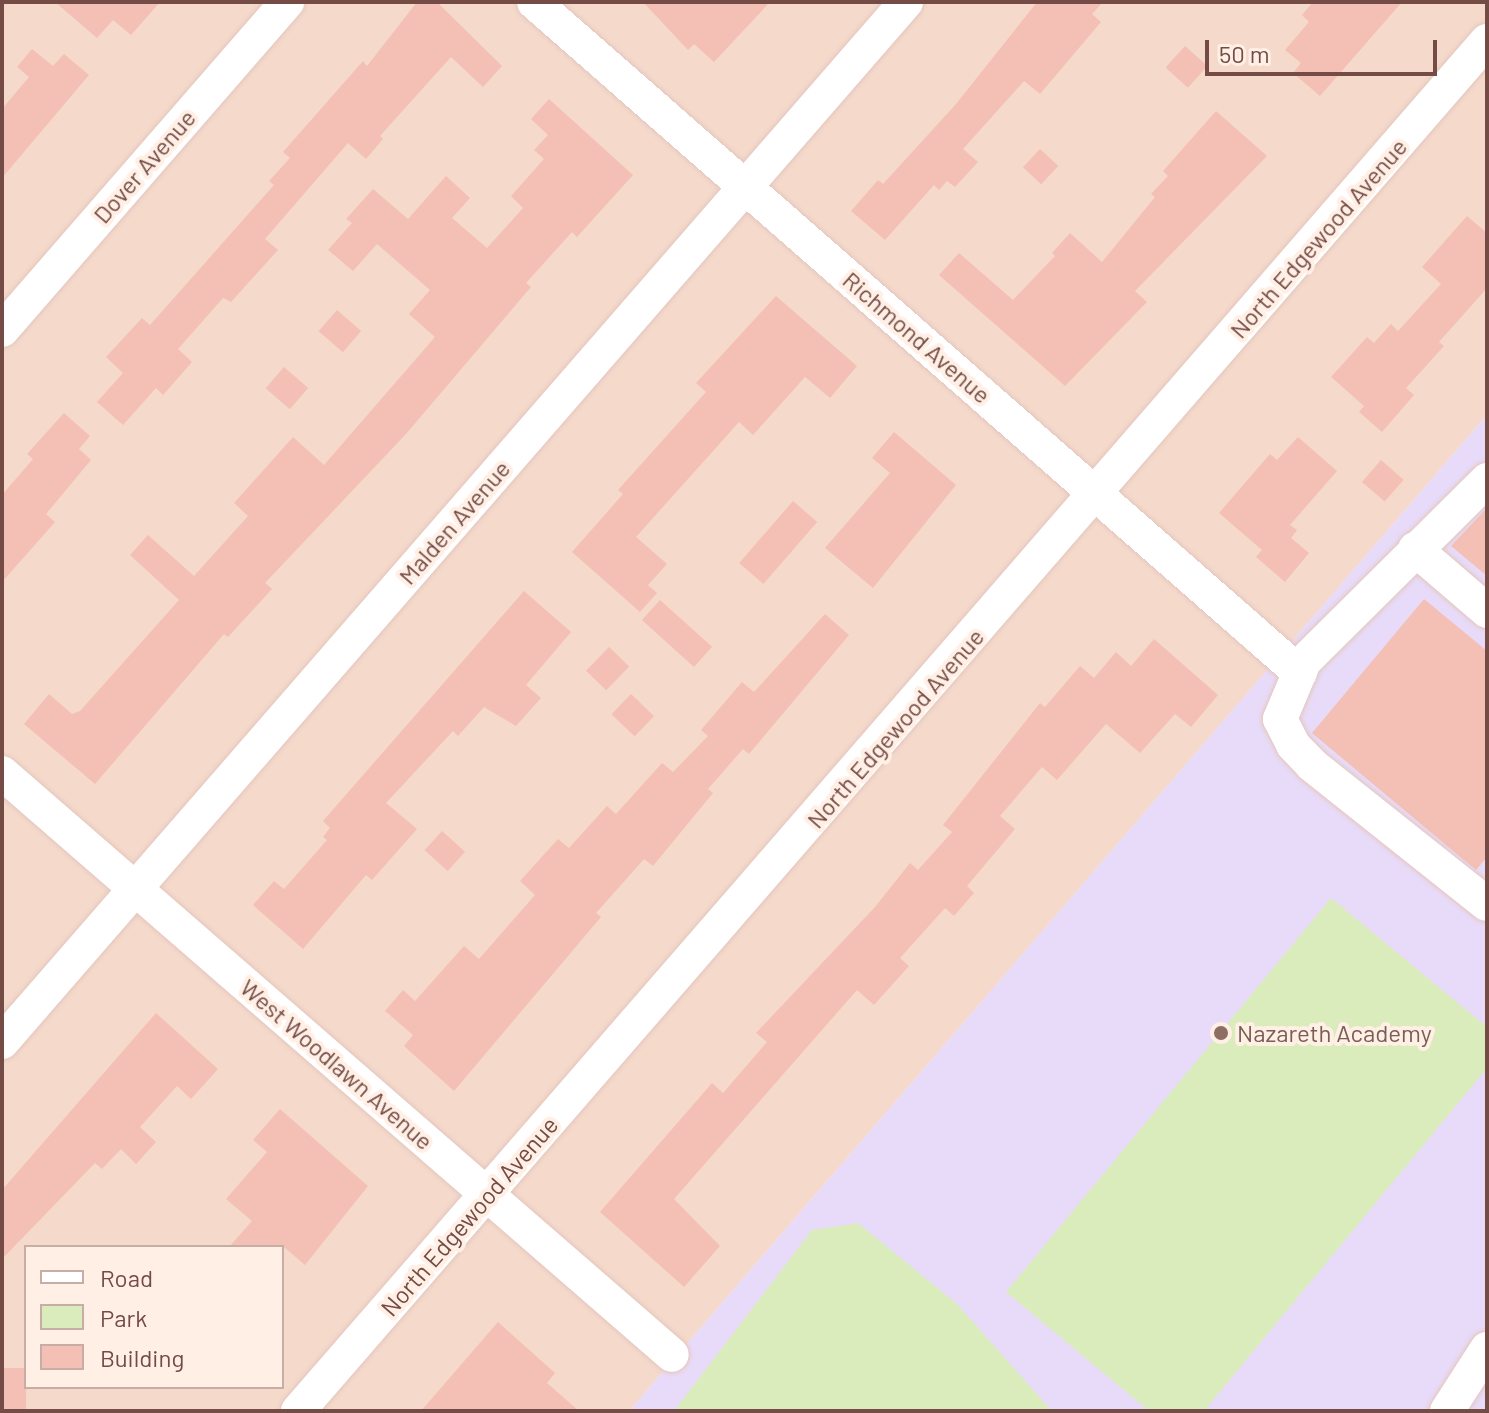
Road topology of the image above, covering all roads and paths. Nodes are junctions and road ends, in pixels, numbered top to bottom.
1 (287, 2) edge
2 (534, 2) edge
3 (906, 2) edge
4 (1487, 41) edge
5 (746, 187) junction
6 (2, 330) edge
7 (1487, 480) edge
8 (1097, 495) junction
9 (1415, 549) junction
10 (1487, 611) edge
11 (1300, 673) junction
12 (2, 773) edge
13 (136, 889) junction
14 (1487, 904) edge
15 (2, 1042) edge
16 (488, 1195) junction
17 (1487, 1349) edge
18 (672, 1355) dead end
19 (298, 1411) edge
20 (1447, 1411) edge

1 - 6 street, Dover Avenue
2 - 5 street, Richmond Avenue
3 - 5 street, Malden Avenue
4 - 8 street, North Edgewood Avenue
5 - 8 street, Richmond Avenue
5 - 13 street, Malden Avenue
7 - 9 street
8 - 11 street, Richmond Avenue
8 - 16 street, North Edgewood Avenue
9 - 10 street
9 - 11 street
11 - 14 street
12 - 13 street, West Woodlawn Avenue
13 - 15 street, Malden Avenue
13 - 16 street, West Woodlawn Avenue
16 - 18 street, West Woodlawn Avenue
16 - 19 street, North Edgewood Avenue
17 - 20 street

